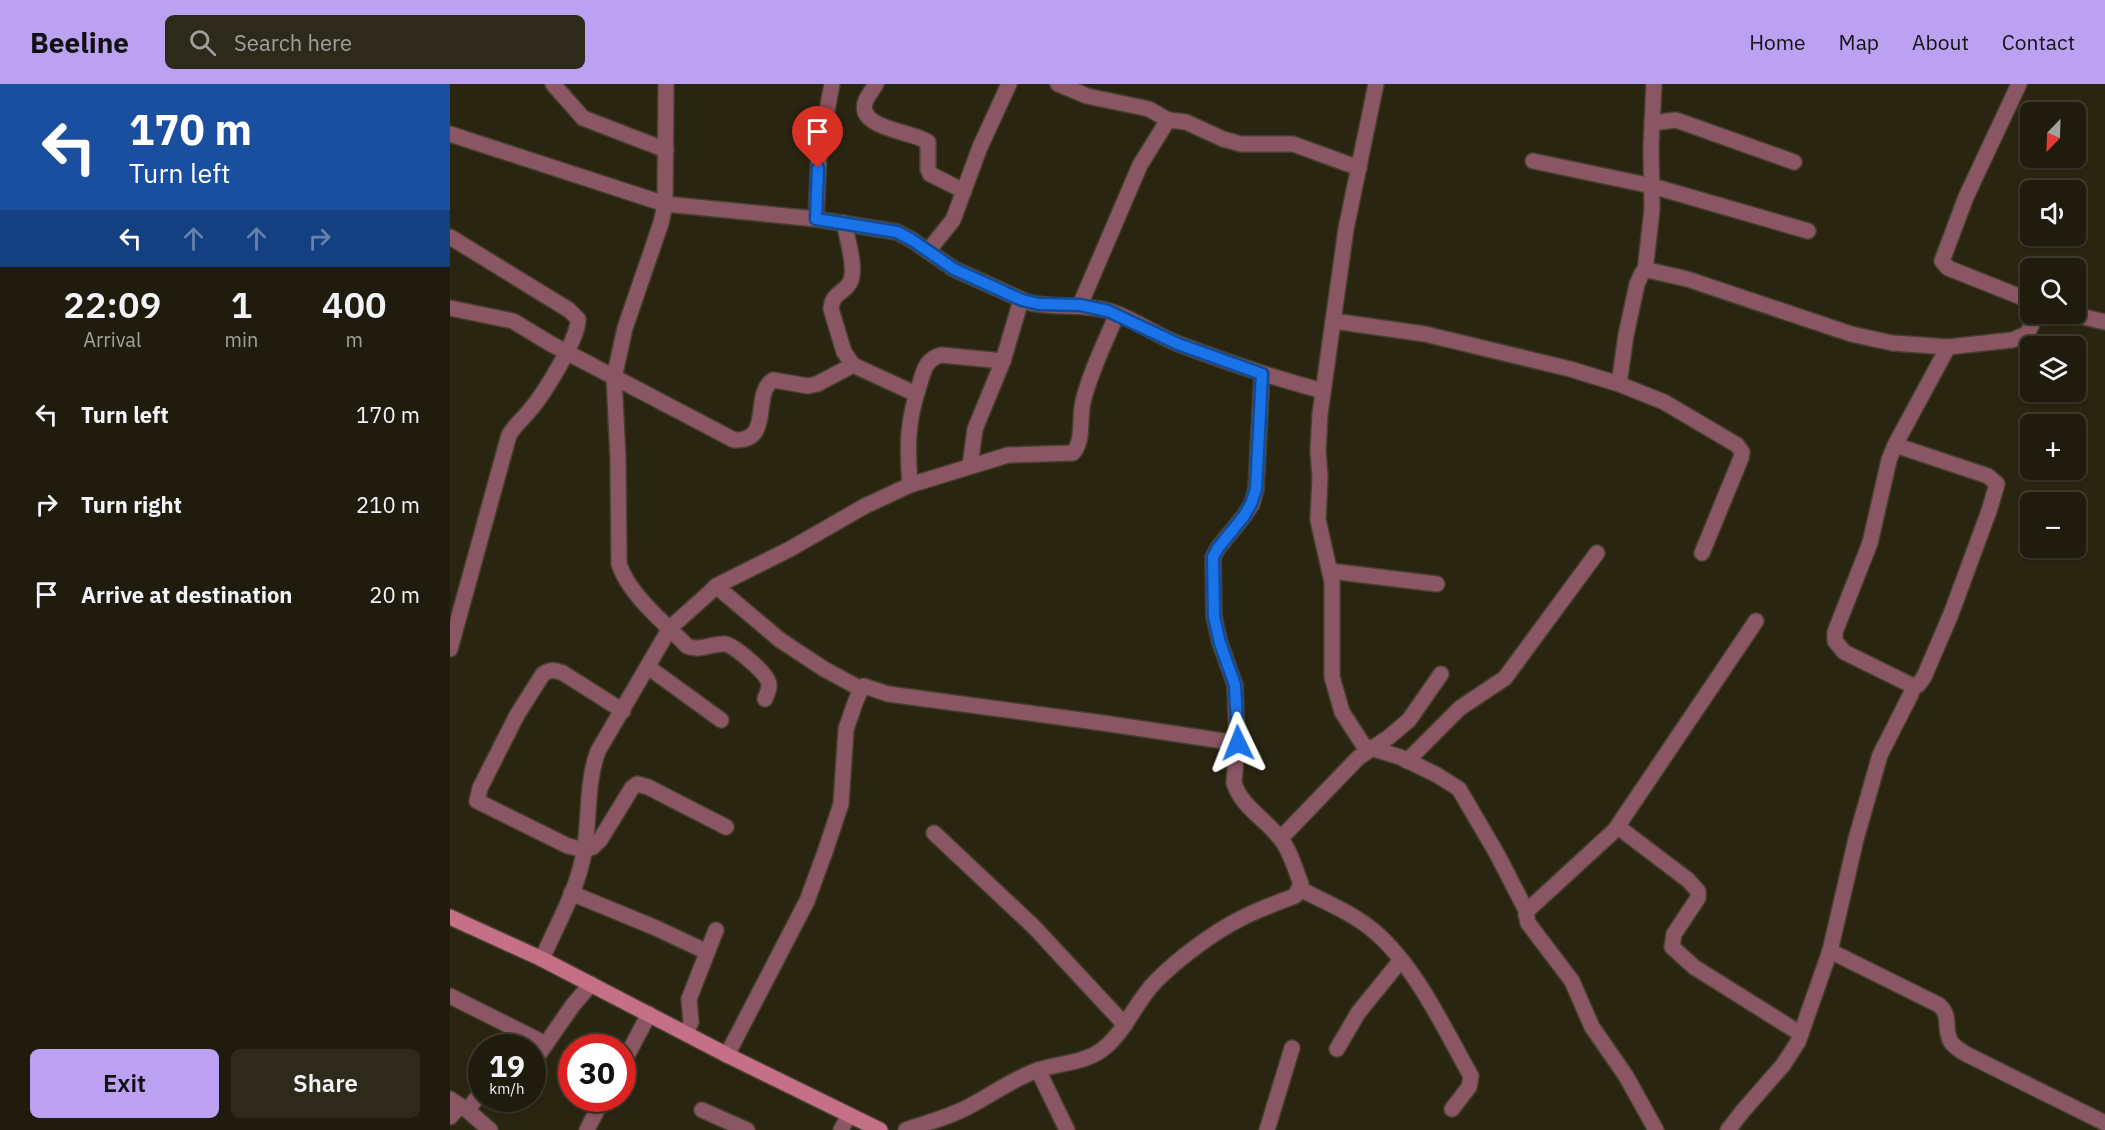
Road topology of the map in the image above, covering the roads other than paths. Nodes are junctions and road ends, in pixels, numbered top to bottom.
1 (553, 84) edge
2 (666, 84) edge
3 (832, 84) edge
4 (876, 84) edge
5 (1009, 84) edge
6 (1058, 84) edge
7 (1376, 84) edge
8 (1654, 84) edge
9 (2019, 84) edge
10 (1168, 120) junction
11 (1652, 123) junction
12 (450, 134) edge
13 (666, 150) junction
14 (1533, 161) dead end
15 (1794, 162) dead end
16 (1359, 168) junction
17 (1652, 186) junction
18 (964, 191) junction
19 (665, 204) junction
20 (816, 219) junction
21 (844, 223) junction
22 (1808, 231) dead end
23 (450, 237) edge
24 (928, 251) junction
25 (1645, 271) junction
26 (2020, 297) edge
27 (1022, 300) junction
28 (1080, 305) junction
29 (450, 308) edge
30 (1117, 314) junction
31 (2086, 318) edge
32 (1333, 321) junction
33 (2105, 322) edge
34 (2032, 324) edge
35 (1948, 347) junction
36 (566, 352) junction
37 (1003, 361) junction
38 (853, 365) junction
39 (1262, 374) junction
40 (614, 378) junction
41 (1619, 384) junction
42 (1323, 391) junction
43 (916, 394) junction
44 (1895, 445) junction
45 (970, 466) junction
46 (910, 485) junction
47 (1597, 553) dead end
48 (1702, 553) dead end
49 (1330, 571) junction
50 (1437, 584) dead end
51 (716, 586) junction
52 (455, 613) edge
53 (1756, 621) dead end
54 (670, 628) junction
55 (450, 650) edge
56 (648, 667) junction
57 (1442, 674) dead end
58 (1912, 688) junction
59 (861, 689) junction
60 (765, 699) dead end
61 (623, 711) junction
62 (722, 720) dead end
63 (1238, 743) junction
64 (1371, 749) junction
65 (1407, 761) junction
66 (726, 827) dead end
67 (1618, 827) junction
68 (934, 833) dead end
69 (1281, 838) junction
70 (585, 850) junction
71 (1300, 889) junction
72 (571, 893) junction
73 (1527, 912) junction
74 (450, 917) edge
75 (716, 930) dead end
76 (1830, 951) junction
77 (707, 952) junction
78 (542, 959) junction
79 (1401, 960) junction
80 (591, 984) junction
81 (450, 996) edge
82 (649, 1014) junction
83 (1125, 1025) junction
84 (526, 1034) edge
85 (686, 1034) junction
86 (1801, 1034) junction
87 (636, 1039) edge
88 (546, 1044) edge
89 (1292, 1048) dead end
90 (1337, 1049) dead end
91 (727, 1055) junction
92 (1038, 1070) junction
93 (457, 1108) edge
94 (1452, 1109) dead end
95 (702, 1110) dead end
96 (596, 1112) edge
97 (849, 1115) junction
98 (2105, 1123) edge
99 (490, 1130) edge
100 (587, 1130) edge
101 (747, 1130) edge
102 (841, 1130) edge
103 (880, 1130) edge
104 (906, 1130) edge
105 (1067, 1130) edge
106 (1267, 1130) edge
107 (1656, 1130) edge
108 (1728, 1130) edge

1 - 13 street
2 - 13 street
3 - 20 street
4 - 18 street
5 - 18 street
6 - 10 street
7 - 16 street
8 - 11 street
9 - 26 street
10 - 16 street
10 - 28 street
11 - 15 street
11 - 17 street
12 - 19 street
13 - 19 street
14 - 17 street
16 - 32 street
17 - 22 street
17 - 25 street
18 - 24 street
19 - 20 street
19 - 40 street
20 - 21 street
21 - 24 street
21 - 38 street
23 - 36 street
24 - 27 street
25 - 35 street
25 - 41 street
27 - 28 street
27 - 37 street
28 - 30 street
29 - 36 street
30 - 39 street
30 - 45 street
31 - 33 street
32 - 41 street
32 - 42 street
34 - 35 street
35 - 44 street
36 - 40 street
36 - 52 street
37 - 43 street
37 - 45 street
38 - 40 street
38 - 43 street
39 - 42 street
39 - 63 street
40 - 54 street
41 - 48 street
42 - 49 street
43 - 46 street
44 - 58 street
44 - 58 street
45 - 46 street
46 - 51 street
47 - 65 street
49 - 50 street
49 - 64 street
51 - 54 street
51 - 59 street
52 - 55 street
53 - 67 street
54 - 56 street
54 - 60 street
56 - 61 street
56 - 62 street
57 - 64 street
58 - 76 street
59 - 63 street
59 - 91 street
61 - 70 street
61 - 70 street
63 - 69 street
64 - 65 street
64 - 69 street
65 - 73 street
66 - 70 street
67 - 73 street
67 - 86 street
68 - 83 street
69 - 71 street
70 - 72 street
71 - 79 street
71 - 83 street
72 - 77 street
72 - 78 street
73 - 107 street
74 - 78 street
75 - 77 street
76 - 86 street
76 - 98 street
77 - 85 street
78 - 80 street
79 - 90 street
79 - 94 street
80 - 82 street
80 - 88 street
81 - 84 street
82 - 85 street
82 - 87 street
83 - 92 street
85 - 91 street
86 - 108 street
89 - 106 street
91 - 97 street
92 - 104 street
92 - 105 street
93 - 99 street
95 - 101 street
96 - 100 street
97 - 102 street
97 - 103 street

